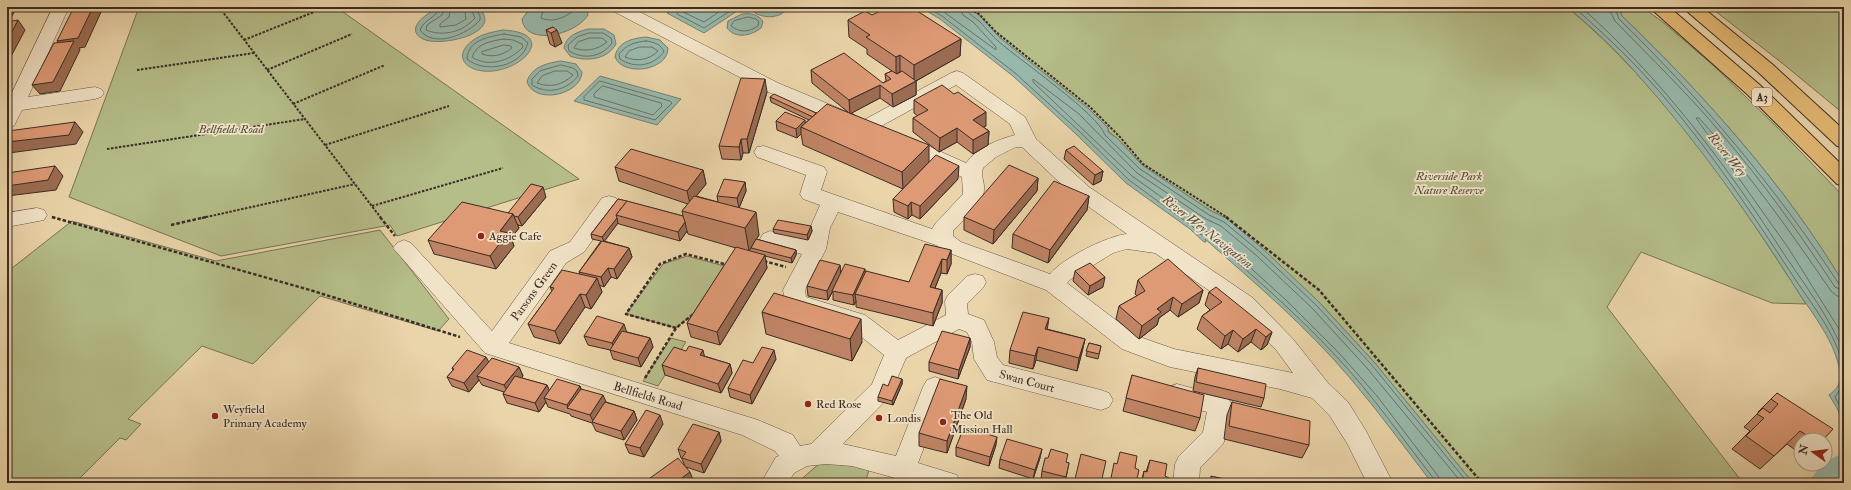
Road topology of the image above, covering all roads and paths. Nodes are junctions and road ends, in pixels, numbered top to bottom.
1 (61, 7) edge
2 (229, 7) edge
3 (617, 7) edge
4 (967, 7) edge
5 (1658, 7) edge
6 (220, 8) edge
7 (1702, 11) edge
8 (314, 12) dead end
9 (352, 34) dead end
10 (244, 40) junction
11 (254, 53) junction
12 (385, 65) dead end
13 (137, 70) dead end
14 (267, 70) junction
15 (95, 93) dead end
16 (293, 104) junction
17 (16, 105) junction
18 (449, 106) dead end
19 (305, 119) junction
20 (7, 122) edge
21 (1844, 123) edge
22 (867, 126) junction
23 (1844, 141) edge
24 (1028, 142) junction
25 (325, 145) junction
26 (107, 149) dead end
27 (764, 152) dead end
28 (503, 168) dead end
29 (972, 173) junction
30 (1844, 179) edge
31 (355, 184) junction
32 (832, 202) junction
33 (609, 204) dead end
34 (372, 206) junction
35 (37, 215) joint
36 (7, 220) edge
37 (171, 225) dead end
38 (770, 239) dead end
39 (942, 240) junction
40 (1160, 246) junction
41 (404, 248) joint
42 (815, 249) junction
43 (732, 260) edge
44 (758, 260) edge
45 (803, 271) junction
46 (975, 282) dead end
47 (1054, 284) junction
48 (697, 311) edge
49 (957, 319) junction
50 (676, 328) junction
51 (493, 347) junction
52 (897, 352) junction
53 (935, 387) edge
54 (1320, 390) junction
55 (636, 392) junction
56 (1168, 392) edge
57 (1101, 400) dead end
58 (820, 452) junction
59 (794, 458) junction
60 (903, 470) junction
61 (773, 482) edge
62 (948, 483) edge
63 (1186, 483) edge
64 (1380, 483) edge
65 (1482, 483) edge

1 - 17 street
2 - 6 path
3 - 22 street
4 - 65 path
5 - 30 highway, A3
6 - 10 path
7 - 21 highway
7 - 23 highway, A3
8 - 10 path
9 - 14 path
10 - 11 path
11 - 13 path
11 - 14 path
12 - 16 path
14 - 16 path
15 - 17 street
16 - 19 path
17 - 20 street
18 - 25 path
19 - 25 path
19 - 26 path
22 - 24 street
22 - 29 street
24 - 29 street
24 - 40 street
25 - 31 path
27 - 32 street
28 - 34 path
29 - 39 street
31 - 34 path
31 - 37 path
32 - 39 street
32 - 42 street
33 - 51 street, Parsons Green
34 - 41 path
35 - 36 street
35 - 51 path
38 - 42 street
39 - 47 street
40 - 47 street
40 - 54 street
41 - 51 street
42 - 45 street
43 - 50 path
44 - 45 path
45 - 52 street
46 - 49 street
47 - 54 street
48 - 50 path
49 - 52 street
49 - 57 street, Swan Court
50 - 55 path
51 - 55 street, Bellfields Road
52 - 58 street
53 - 60 street
54 - 64 street
55 - 59 street, Bellfields Road
56 - 63 street
58 - 59 street
58 - 60 street
59 - 61 street
60 - 62 street

